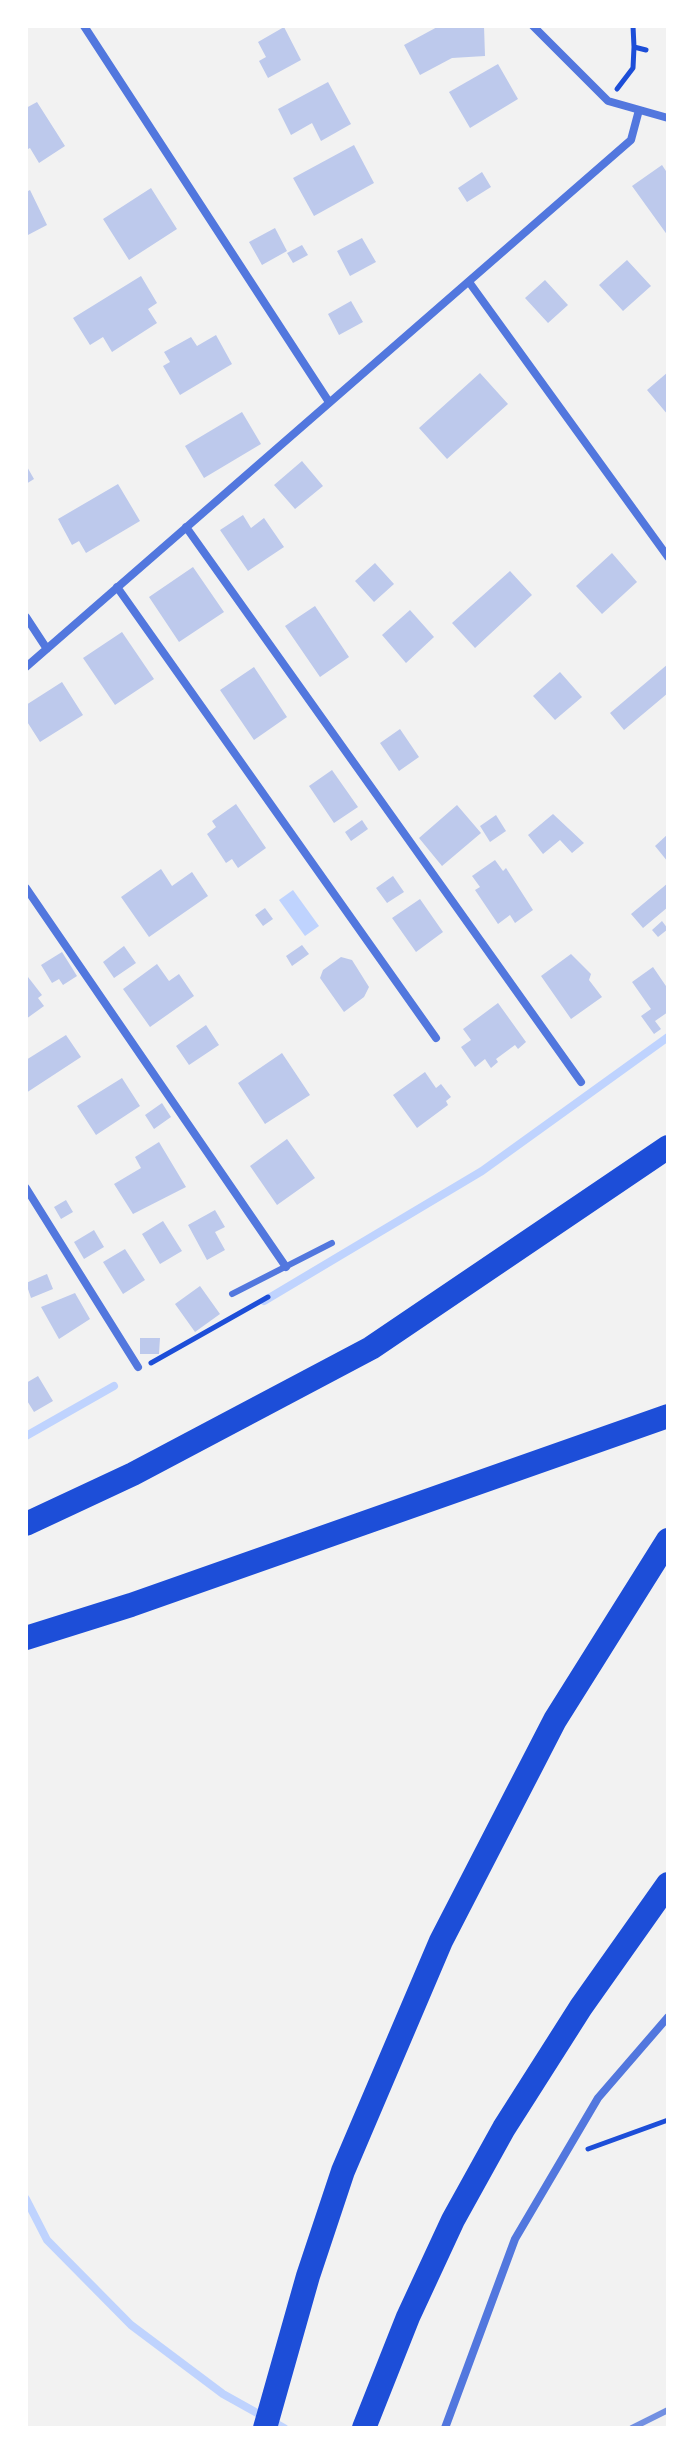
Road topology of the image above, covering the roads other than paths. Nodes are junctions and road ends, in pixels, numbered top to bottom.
1 (84, 26) edge
2 (533, 26) edge
3 (639, 110) junction
4 (668, 118) edge
5 (469, 282) junction
6 (329, 402) junction
7 (186, 527) junction
8 (668, 557) edge
9 (117, 587) junction
10 (26, 617) edge
11 (47, 649) junction
12 (26, 667) edge
13 (26, 888) edge
14 (436, 1038) dead end
15 (581, 1082) dead end
16 (668, 1147) edge
17 (26, 1188) edge
18 (332, 1243) dead end
19 (286, 1267) junction
20 (232, 1294) dead end
21 (138, 1367) road end
22 (668, 1416) edge
23 (26, 1524) edge
24 (668, 1540) edge
25 (26, 1638) edge
26 (668, 1884) edge
27 (668, 2017) edge
28 (265, 2428) edge
29 (364, 2428) edge
30 (445, 2428) edge

1 - 6 street
2 - 3 street
3 - 4 street
3 - 5 street
5 - 6 street
5 - 8 street
6 - 7 street
7 - 9 street
7 - 15 street
9 - 11 street
9 - 14 street
10 - 11 street
11 - 12 street
13 - 19 street
16 - 23 highway
17 - 21 street
18 - 19 lane
19 - 20 lane
22 - 25 highway
24 - 28 highway
26 - 29 highway
27 - 30 street

